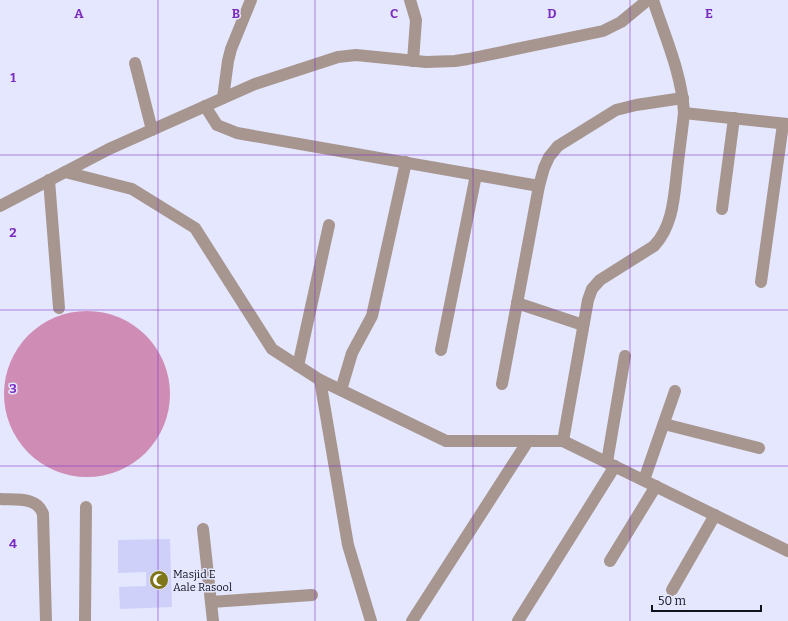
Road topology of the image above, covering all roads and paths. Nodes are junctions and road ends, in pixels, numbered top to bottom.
1 (251, 0) edge
2 (410, 0) edge
3 (648, 3) edge
4 (413, 61) junction
5 (135, 63) dead end
6 (223, 98) junction
7 (683, 98) junction
8 (205, 106) junction
9 (684, 113) junction
10 (734, 118) junction
11 (786, 124) edge
12 (152, 130) junction
13 (406, 162) junction
14 (65, 172) junction
15 (476, 174) junction
16 (49, 180) junction
17 (539, 186) junction
18 (0, 206) edge
19 (722, 209) dead end
20 (329, 225) dead end
21 (761, 282) dead end
22 (517, 304) junction
23 (60, 308) dead end
24 (583, 325) junction
25 (440, 350) dead end
26 (625, 356) dead end
27 (298, 366) junction
28 (320, 380) junction
29 (502, 384) dead end
30 (341, 390) junction
31 (675, 391) dead end
32 (664, 424) junction
33 (528, 441) junction
34 (563, 441) junction
35 (759, 448) dead end
36 (611, 464) junction
37 (644, 480) junction
38 (656, 486) junction
39 (0, 499) edge
40 (86, 507) dead end
41 (715, 515) junction
42 (203, 529) dead end
43 (788, 551) edge
44 (610, 561) dead end
45 (672, 590) dead end
46 (312, 595) dead end
47 (211, 602) junction
48 (46, 621) edge
49 (85, 621) edge
50 (214, 621) edge
51 (371, 621) edge
52 (412, 621) edge
53 (518, 621) edge

1 - 6 street
2 - 4 street
3 - 4 street
3 - 7 street
4 - 6 street
5 - 12 street
6 - 8 street
7 - 9 street
7 - 17 street
8 - 12 street
8 - 13 street
9 - 10 street
9 - 24 street
10 - 11 street
10 - 19 street
11 - 21 street
12 - 14 street
13 - 15 street
13 - 30 street
14 - 16 street
14 - 27 street
15 - 17 street
15 - 25 street
16 - 18 street
16 - 23 street
17 - 22 street
20 - 27 street
22 - 24 street
22 - 29 street
24 - 34 street
26 - 36 street
27 - 28 street
28 - 30 street
28 - 51 street
30 - 33 street
31 - 32 street
32 - 35 street
32 - 37 street
33 - 34 street
33 - 52 street
34 - 36 street
36 - 37 street
36 - 53 street
37 - 38 street
38 - 41 street
38 - 44 street
39 - 48 street
40 - 49 street
41 - 43 street
41 - 45 street
42 - 47 street
46 - 47 street
47 - 50 street

